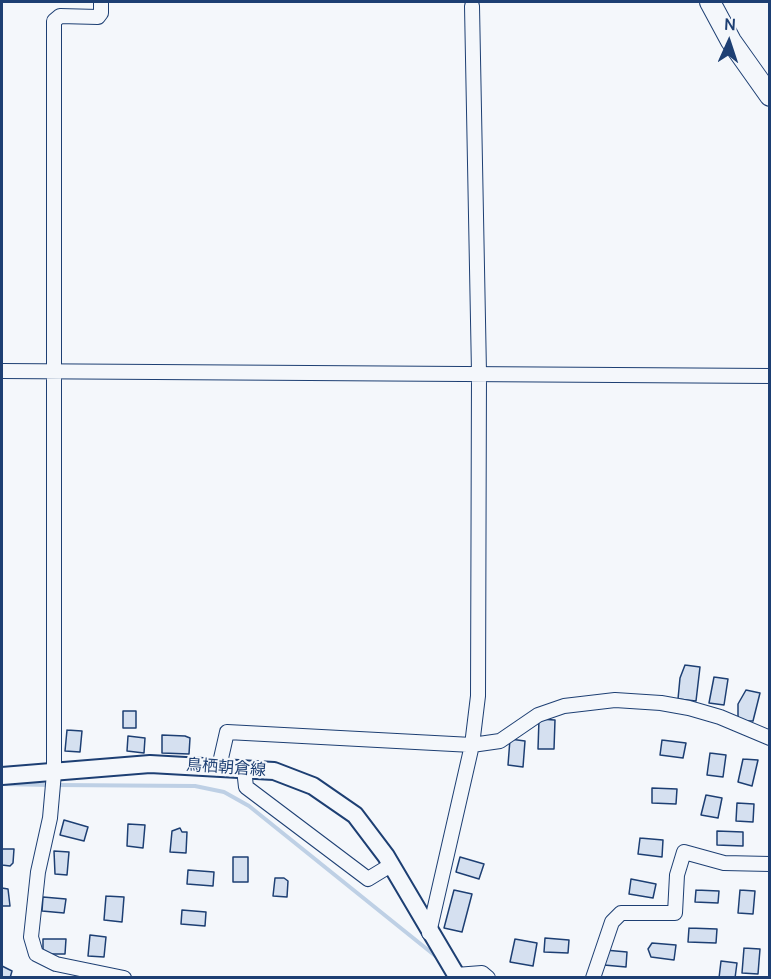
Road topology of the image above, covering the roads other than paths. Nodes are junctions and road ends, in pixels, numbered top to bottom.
1 (710, 2) edge
2 (472, 6) dead end
3 (101, 7) edge
4 (770, 96) edge
5 (2, 371) edge
6 (55, 372) junction
7 (479, 373) junction
8 (770, 376) edge
9 (770, 738) edge
10 (472, 745) junction
11 (219, 767) junction
12 (244, 769) junction
13 (54, 773) junction
14 (2, 776) edge
15 (391, 864) junction
16 (770, 864) edge
17 (429, 933) junction
18 (457, 976) edge
19 (124, 978) edge
20 (488, 978) edge
21 (593, 978) edge

1 - 4 highway
2 - 7 street
3 - 6 street
5 - 6 street
6 - 7 street
6 - 13 street
7 - 8 street
7 - 10 street
9 - 10 street
10 - 11 street
10 - 17 street
11 - 12 main road, 鳥栖朝倉線
11 - 13 main road, 鳥栖朝倉線
12 - 15 main road, 鳥栖朝倉線
12 - 15 street
13 - 14 main road, 鳥栖朝倉線
13 - 19 street
15 - 17 main road, 鳥栖朝倉線
16 - 21 street
17 - 18 main road, 鳥栖朝倉線
18 - 20 street

